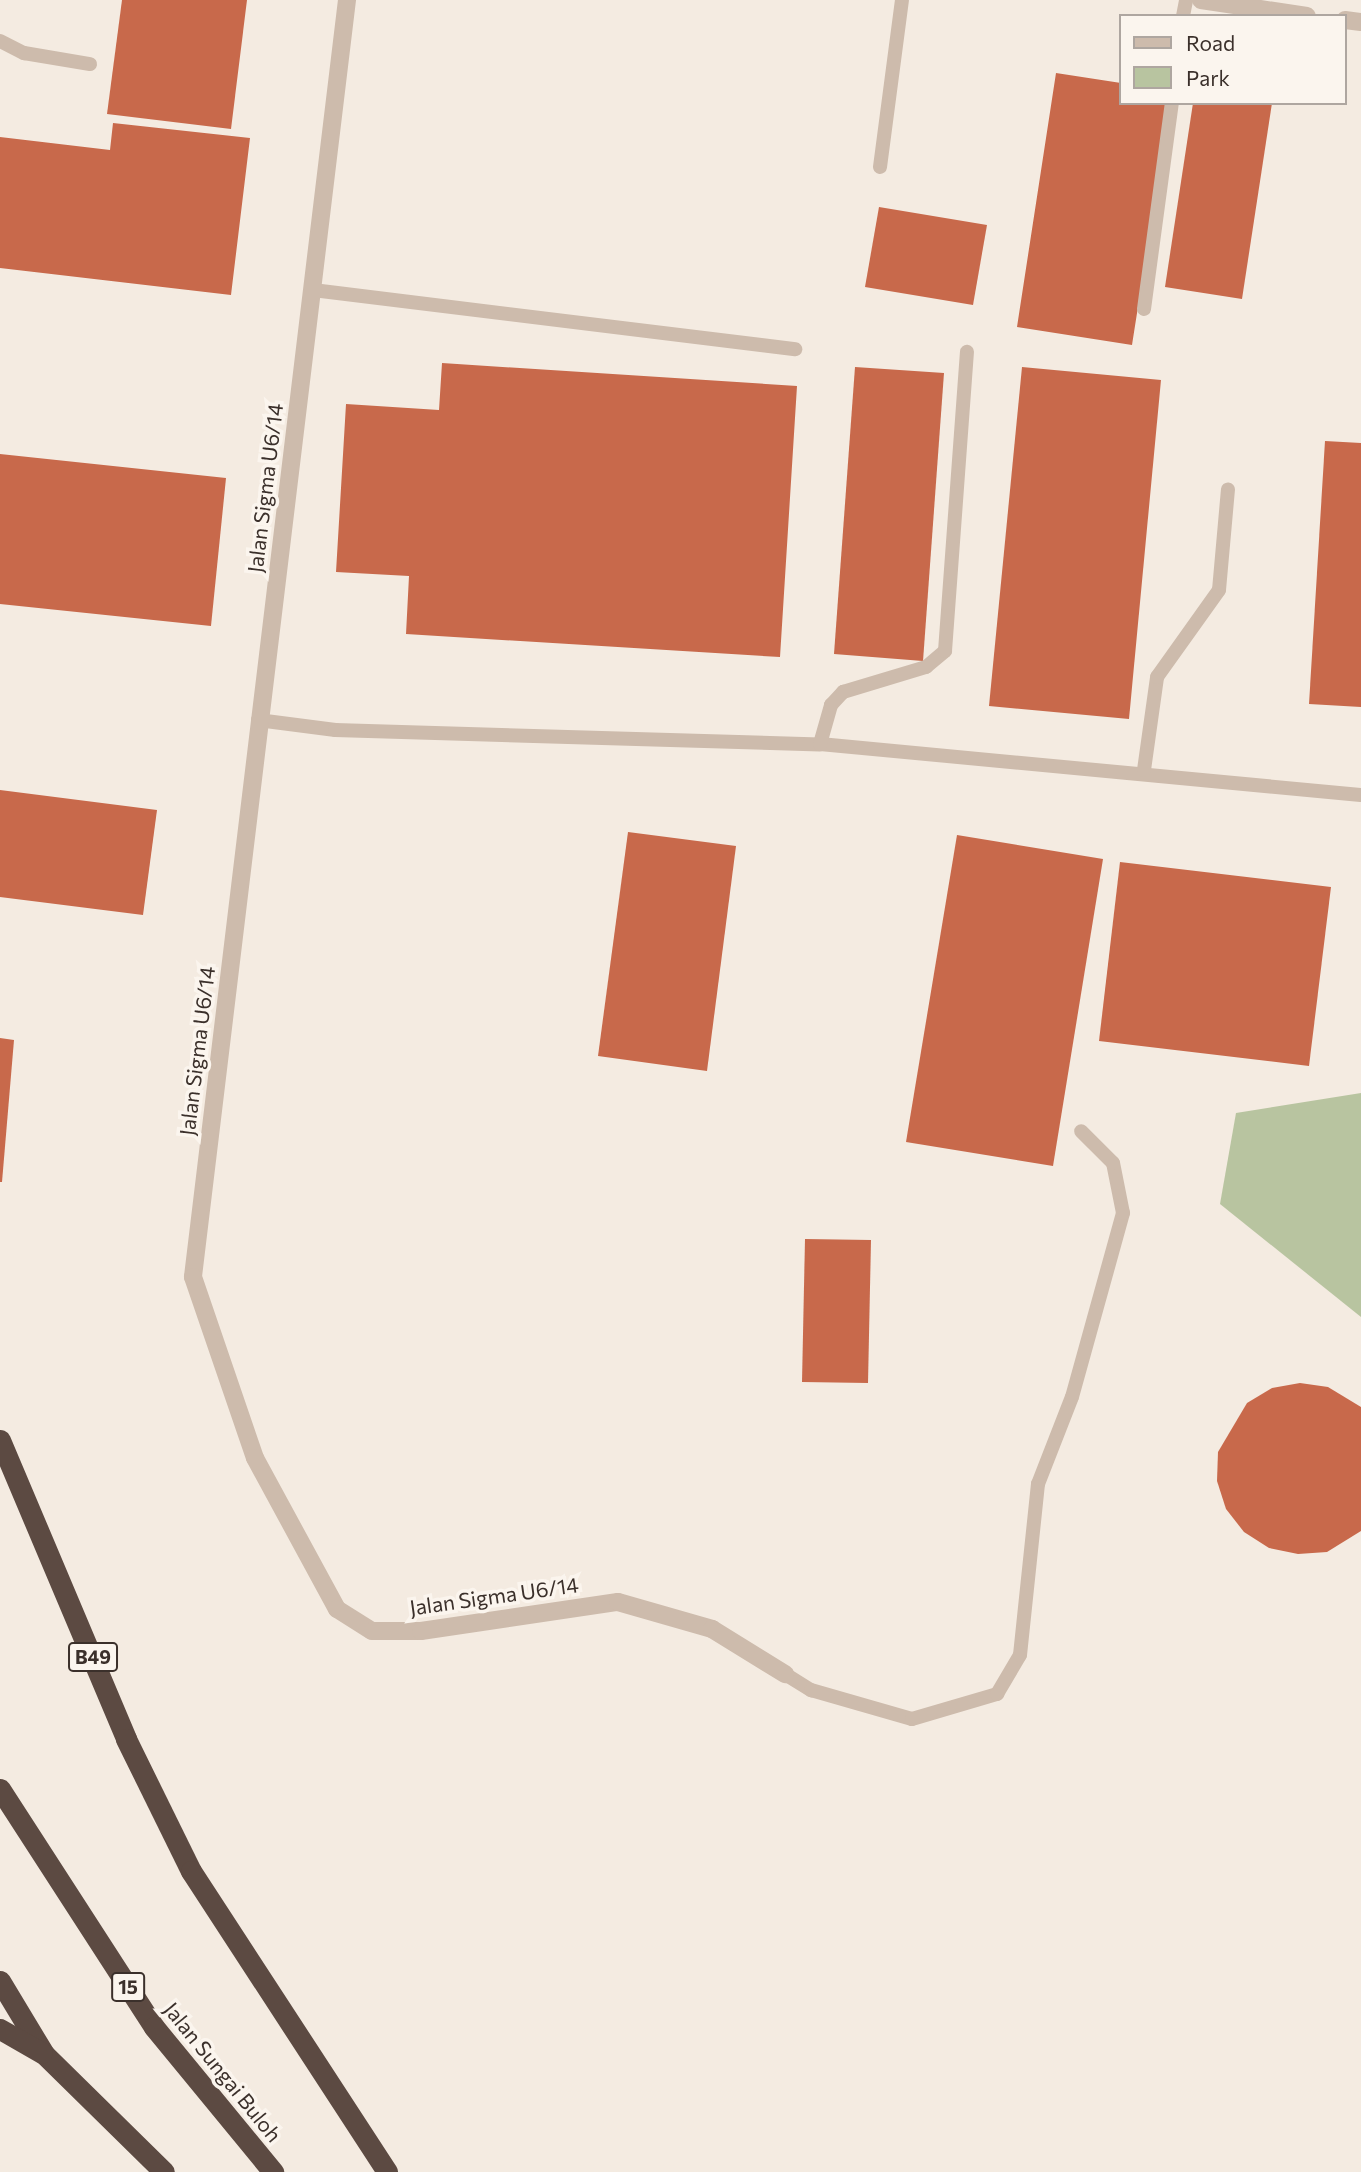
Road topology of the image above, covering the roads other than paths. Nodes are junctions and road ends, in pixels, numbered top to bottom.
1 (347, 0) edge
2 (902, 0) edge
3 (1201, 0) edge
4 (1292, 14) edge
5 (0, 41) edge
6 (90, 64) dead end
7 (1172, 105) edge
8 (880, 167) dead end
9 (313, 290) junction
10 (1144, 309) dead end
11 (795, 349) dead end
12 (967, 352) dead end
13 (1228, 489) dead end
14 (258, 720) junction
15 (820, 744) junction
16 (1144, 770) junction
17 (1361, 795) edge
18 (1081, 1131) dead end
19 (0, 1440) edge
20 (785, 1674) joint
21 (0, 1789) edge
22 (0, 1981) edge
23 (0, 2029) edge
24 (44, 2054) junction
25 (164, 2172) edge
26 (273, 2172) edge
27 (387, 2172) edge

1 - 9 street, Jalan Sigma U6/14
2 - 8 lane
3 - 4 street
5 - 6 lane
7 - 10 lane
9 - 11 lane
9 - 14 street, Jalan Sigma U6/14
12 - 15 lane
13 - 16 lane
14 - 15 lane
14 - 20 street, Jalan Sigma U6/14
15 - 16 lane
16 - 17 lane
18 - 20 lane
19 - 27 highway, B49
21 - 26 highway, Jalan Sungai Buloh / 15
22 - 24 highway
23 - 24 highway
24 - 25 highway

